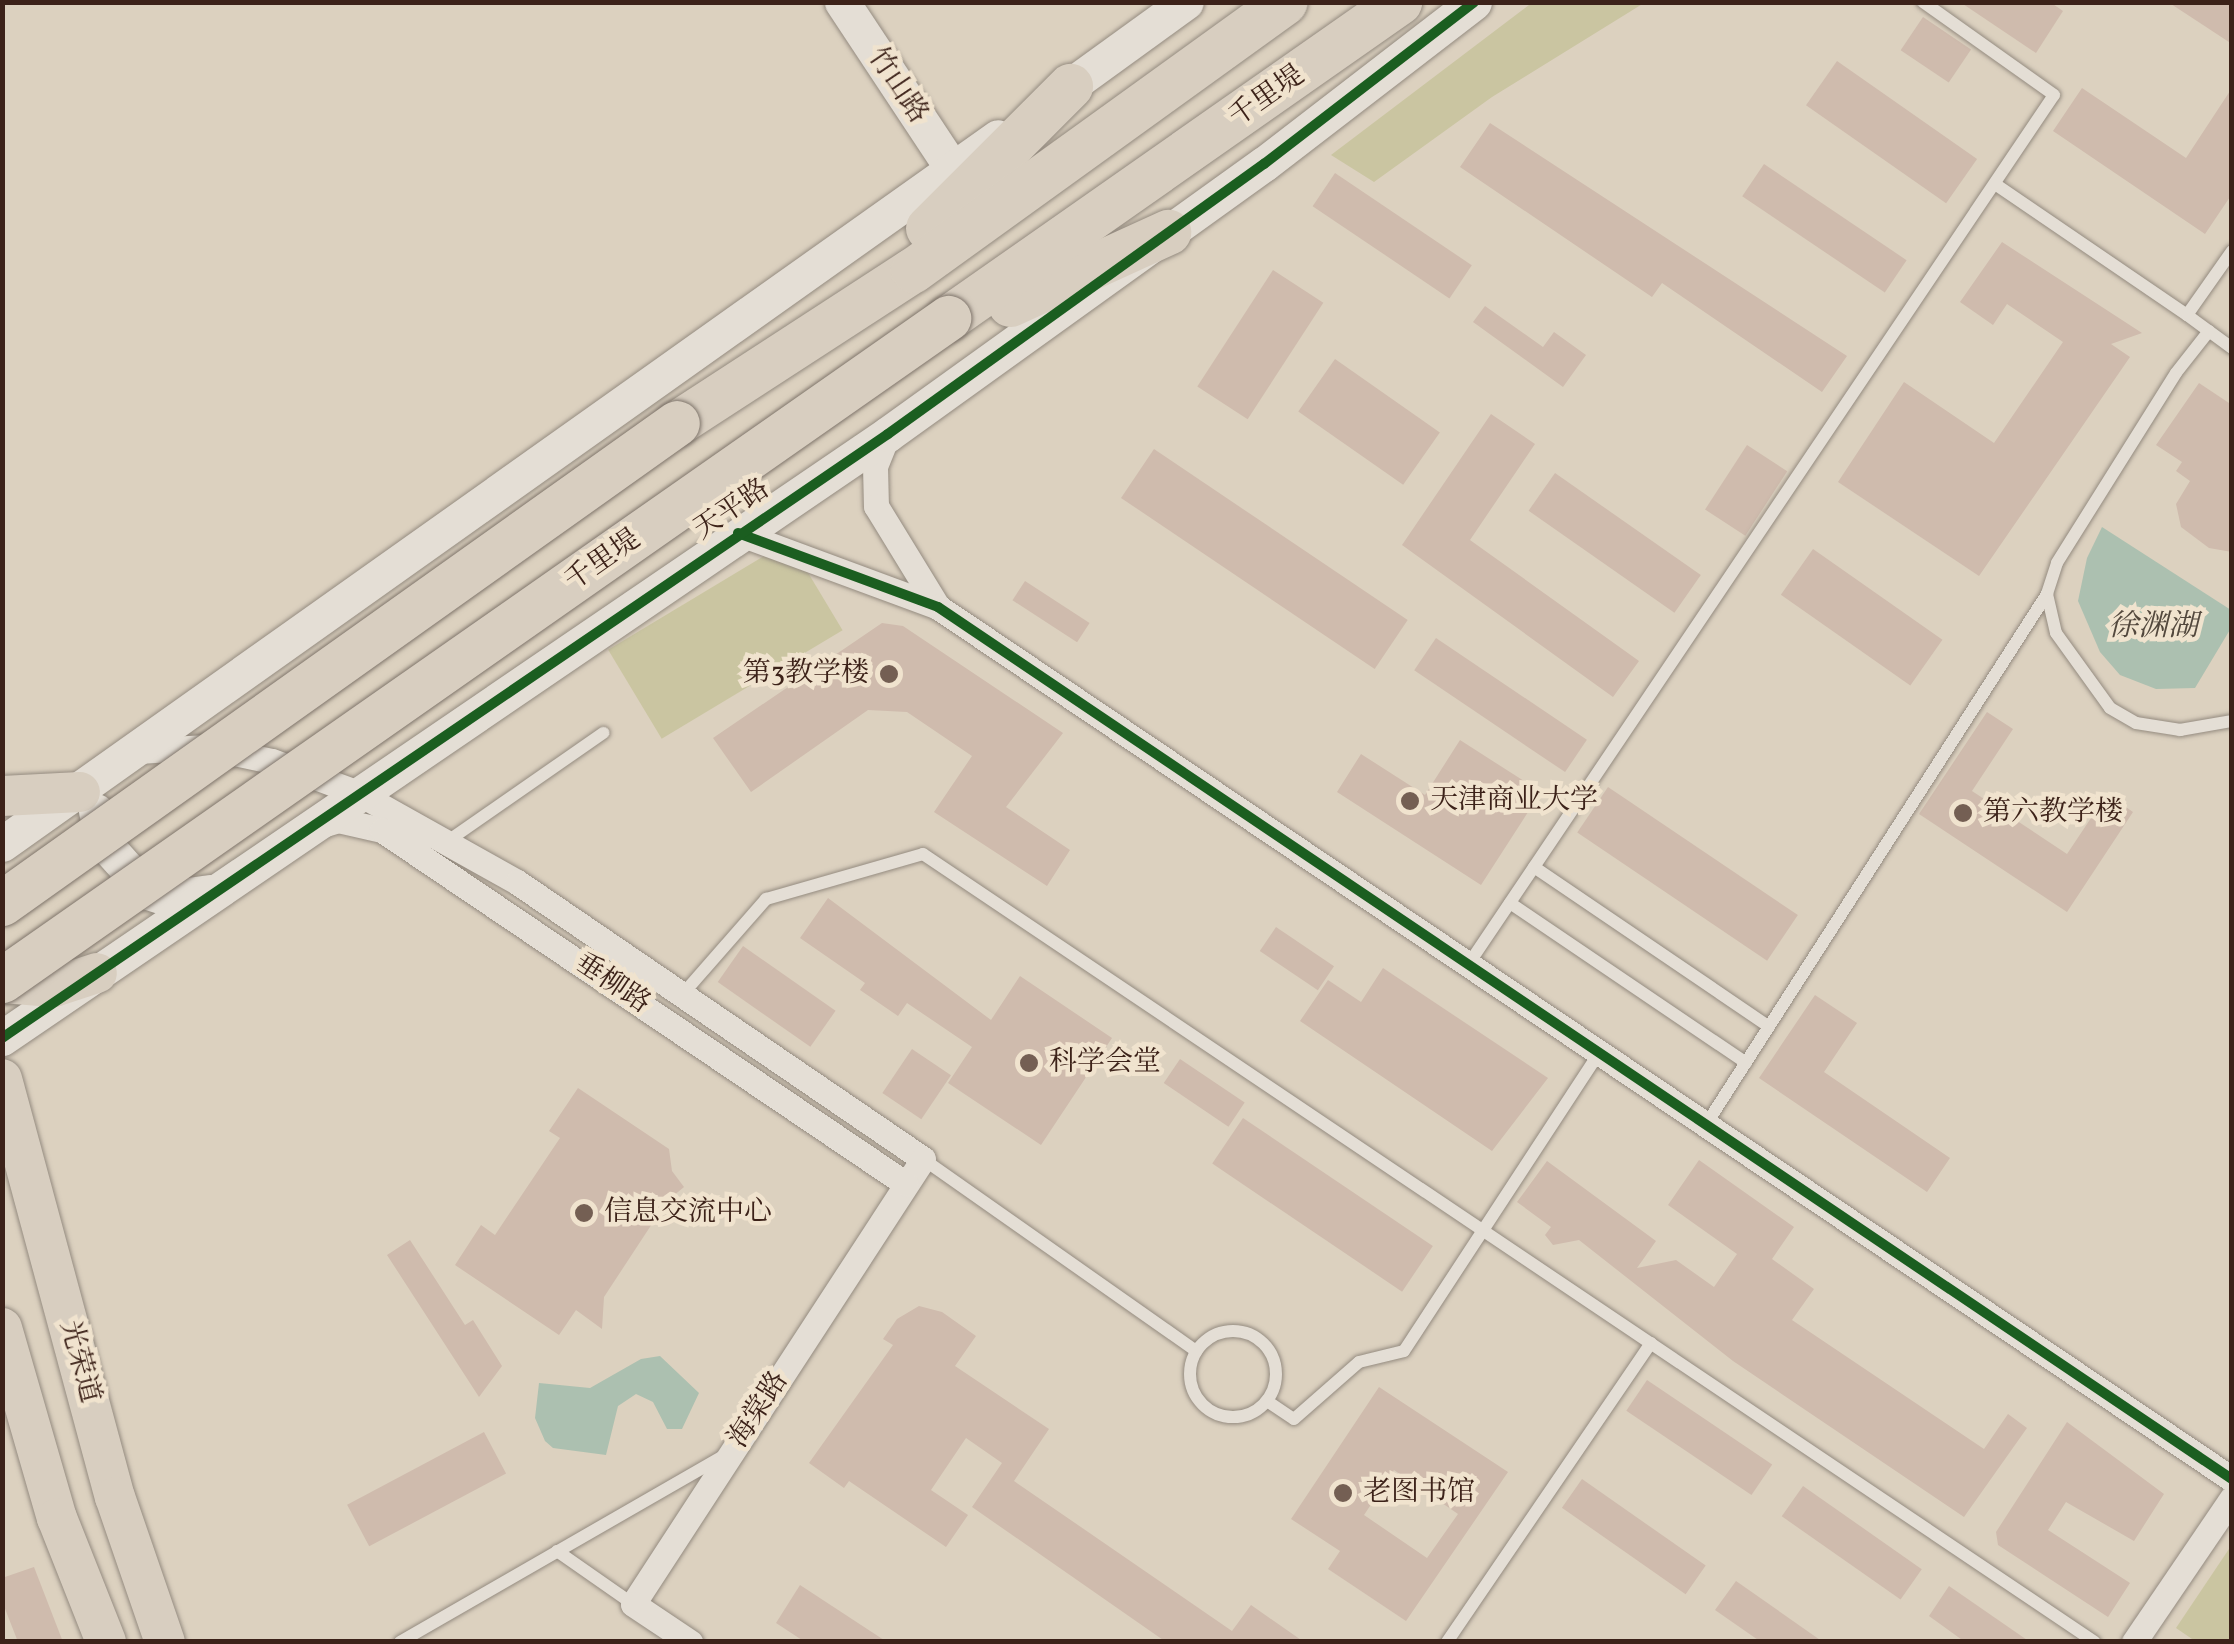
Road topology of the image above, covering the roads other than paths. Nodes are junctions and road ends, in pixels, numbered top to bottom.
1 (842, 2) edge
2 (1186, 2) edge
3 (1285, 2) edge
4 (1398, 2) edge
5 (1474, 2) edge
6 (1923, 2) edge
7 (1070, 86) junction
8 (952, 170) junction
9 (1995, 184) junction
10 (1168, 232) junction
11 (2232, 251) edge
12 (906, 260) junction
13 (2187, 315) junction
14 (952, 326) junction
15 (2209, 331) junction
16 (2232, 348) edge
17 (888, 434) junction
18 (738, 533) junction
19 (2047, 594) junction
20 (938, 608) junction
21 (2232, 721) edge
22 (603, 733) dead end
23 (137, 752) junction
24 (92, 784) junction
25 (358, 793) junction
26 (2, 796) edge
27 (306, 830) junction
28 (447, 842) junction
29 (2, 844) edge
30 (405, 846) junction
31 (1534, 868) junction
32 (219, 891) junction
33 (2, 903) edge
34 (1510, 903) junction
35 (1470, 962) junction
36 (98, 973) junction
37 (2, 981) edge
38 (682, 995) junction
39 (1769, 1027) junction
40 (2, 1038) edge
41 (1601, 1050) junction
42 (1746, 1063) junction
43 (2, 1079) edge
44 (1708, 1123) junction
45 (923, 1159) junction
46 (906, 1184) junction
47 (1483, 1230) junction
48 (2, 1328) edge
49 (1652, 1344) junction
50 (1196, 1351) junction
51 (1267, 1401) junction
52 (732, 1451) junction
53 (2232, 1479) edge
54 (2232, 1498) edge
55 (557, 1551) junction
56 (634, 1604) junction
57 (106, 1642) edge
58 (166, 1642) edge
59 (400, 1642) edge
60 (690, 1642) edge
61 (1447, 1642) edge
62 (2095, 1642) edge
63 (2134, 1642) edge

1 - 8 street, 竹山路
2 - 7 street
3 - 12 highway
4 - 14 highway, 千里堤
5 - 10 street, 天平路
6 - 9 lane
7 - 8 street
7 - 12 highway
8 - 23 street
9 - 13 lane
9 - 31 lane
10 - 14 highway
10 - 17 street, 天平路
11 - 13 lane
12 - 33 highway, bridge
13 - 15 lane
14 - 37 highway, 千里堤, bridge
15 - 16 lane
15 - 19 lane
17 - 18 street, 天平路
17 - 20 street
18 - 20 street
18 - 25 street, 天平路
19 - 21 lane
19 - 39 lane
20 - 35 street
22 - 28 lane
23 - 24 street
23 - 25 street, 垂柳路
24 - 26 main road
24 - 29 street
24 - 32 street
25 - 27 street, 天平路
25 - 28 street, 垂柳路
27 - 30 street, 垂柳路
27 - 32 street, 天平路
28 - 30 lane
28 - 38 street, 垂柳路
30 - 46 street, 垂柳路
31 - 34 lane
31 - 39 lane
32 - 36 street, 天平路
34 - 35 lane
34 - 42 lane
35 - 41 street
36 - 37 main road
36 - 40 street, 天平路
38 - 45 street, 垂柳路
38 - 47 lane
39 - 42 lane
41 - 44 street
41 - 47 lane
42 - 44 lane
43 - 58 main road, 光荣道
44 - 53 street
45 - 46 street, 海棠路
45 - 50 lane
46 - 52 street, 海棠路
47 - 49 lane
47 - 51 lane
48 - 57 main road
49 - 61 lane
49 - 62 lane
50 - 51 lane
50 - 51 lane
52 - 55 lane
52 - 56 street, 海棠路
54 - 63 street
55 - 56 lane
55 - 59 lane
56 - 60 street

